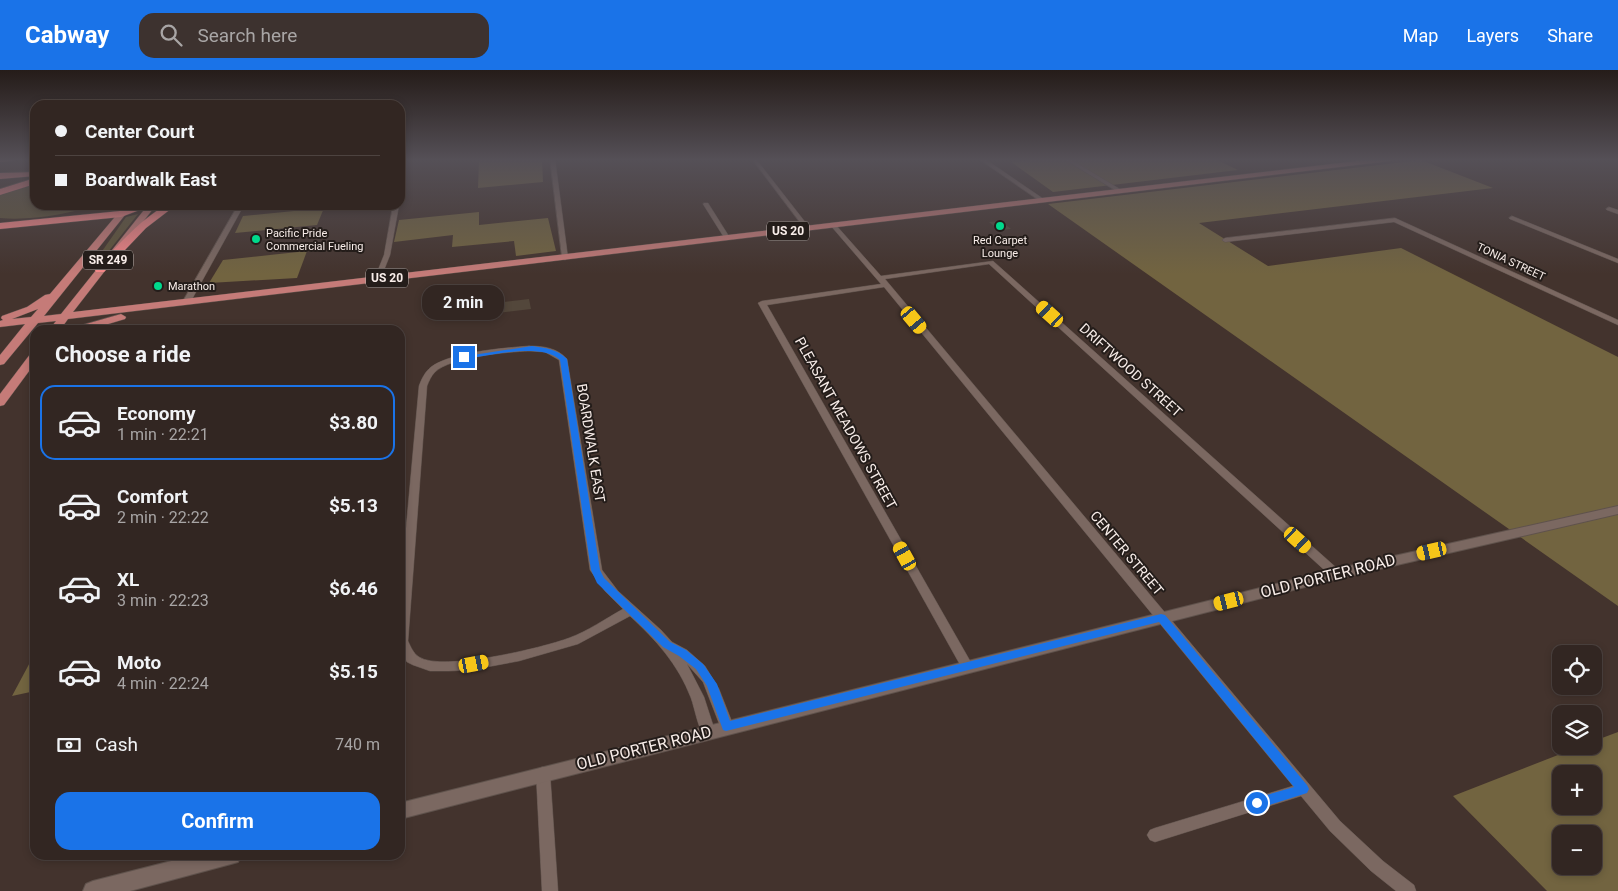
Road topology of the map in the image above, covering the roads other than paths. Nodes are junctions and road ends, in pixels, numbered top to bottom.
1 (557, 197) edge
2 (783, 197) edge
3 (1038, 197) edge
4 (1065, 197) edge
5 (1042, 200) junction
6 (706, 204) dead end
7 (1618, 208) edge
8 (86, 210) edge
9 (125, 210) edge
10 (134, 210) edge
11 (147, 210) edge
12 (162, 210) edge
13 (238, 210) edge
14 (395, 210) edge
15 (1618, 212) edge
16 (121, 214) junction
17 (1512, 218) dead end
18 (0, 221) edge
19 (59, 221) junction
20 (112, 225) junction
21 (833, 225) junction
22 (0, 226) edge
23 (807, 228) junction
24 (727, 238) junction
25 (1225, 240) dead end
26 (565, 258) junction
27 (1618, 261) edge
28 (100, 270) junction
29 (382, 281) junction
30 (882, 282) junction
31 (61, 287) junction
32 (79, 299) junction
33 (188, 301) junction
34 (120, 313) junction
35 (0, 319) edge
36 (1618, 323) edge
37 (0, 324) edge
38 (33, 324) junction
39 (59, 324) edge
40 (89, 325) edge
41 (30, 327) edge
42 (0, 331) edge
43 (0, 342) edge
44 (8, 353) junction
45 (0, 362) edge
46 (30, 362) edge
47 (0, 402) edge
48 (1618, 510) edge
49 (1336, 574) junction
50 (405, 605) edge
51 (631, 610) junction
52 (1161, 618) junction
53 (667, 645) junction
54 (405, 648) edge
55 (967, 666) junction
56 (726, 727) junction
57 (708, 732) junction
58 (543, 774) junction
59 (1303, 789) junction
60 (405, 810) edge
61 (1155, 835) dead end
62 (212, 860) edge
63 (93, 891) edge
64 (550, 891) edge
65 (1408, 891) edge

1 - 26 street
2 - 23 street
3 - 5 street
4 - 5 main road, US 20
5 - 21 main road, US 20
6 - 24 street
7 - 15 street
8 - 18 highway
9 - 16 main road, SR 249
10 - 16 highway
11 - 28 main road, SR 249
12 - 28 highway
13 - 33 street
14 - 29 street
16 - 19 highway
16 - 20 main road, SR 249
17 - 27 street
19 - 20 highway
19 - 22 highway
20 - 31 main road, SR 249
21 - 23 main road, US 20
21 - 30 street, CENTER STREET
23 - 24 main road, US 20
24 - 26 main road, US 20
25 - 36 street, TONIA STREET
26 - 29 main road, US 20
28 - 32 main road, SR 249
29 - 33 main road, US 20
29 - 34 main road, US 20
30 - 49 street, DRIFTWOOD STREET
30 - 52 street, CENTER STREET
30 - 55 street, PLEASANT MEADOWS STREET
31 - 35 main road
31 - 38 main road, SR 249
32 - 34 main road
32 - 39 main road, SR 249
33 - 34 main road, US 20
34 - 39 main road, US 20
34 - 40 main road
37 - 38 main road, US 20
38 - 39 main road, US 20
38 - 42 main road, US 20
41 - 44 main road
43 - 44 main road
44 - 45 main road
46 - 47 main road
48 - 49 street, OLD PORTER ROAD
49 - 52 street, OLD PORTER ROAD
50 - 51 street, BOARDWALK EAST
51 - 53 street, BOARDWALK EAST
51 - 54 street, BOARDWALK EAST
52 - 55 street, OLD PORTER ROAD
52 - 59 street, CENTER STREET
53 - 56 street, BOARDWALK EAST
53 - 57 street, BOARDWALK EAST
55 - 56 street, OLD PORTER ROAD
56 - 57 street, OLD PORTER ROAD
57 - 58 street, OLD PORTER ROAD
58 - 60 street, OLD PORTER ROAD
58 - 64 street
59 - 61 street
59 - 65 street, CENTER STREET
62 - 63 street

